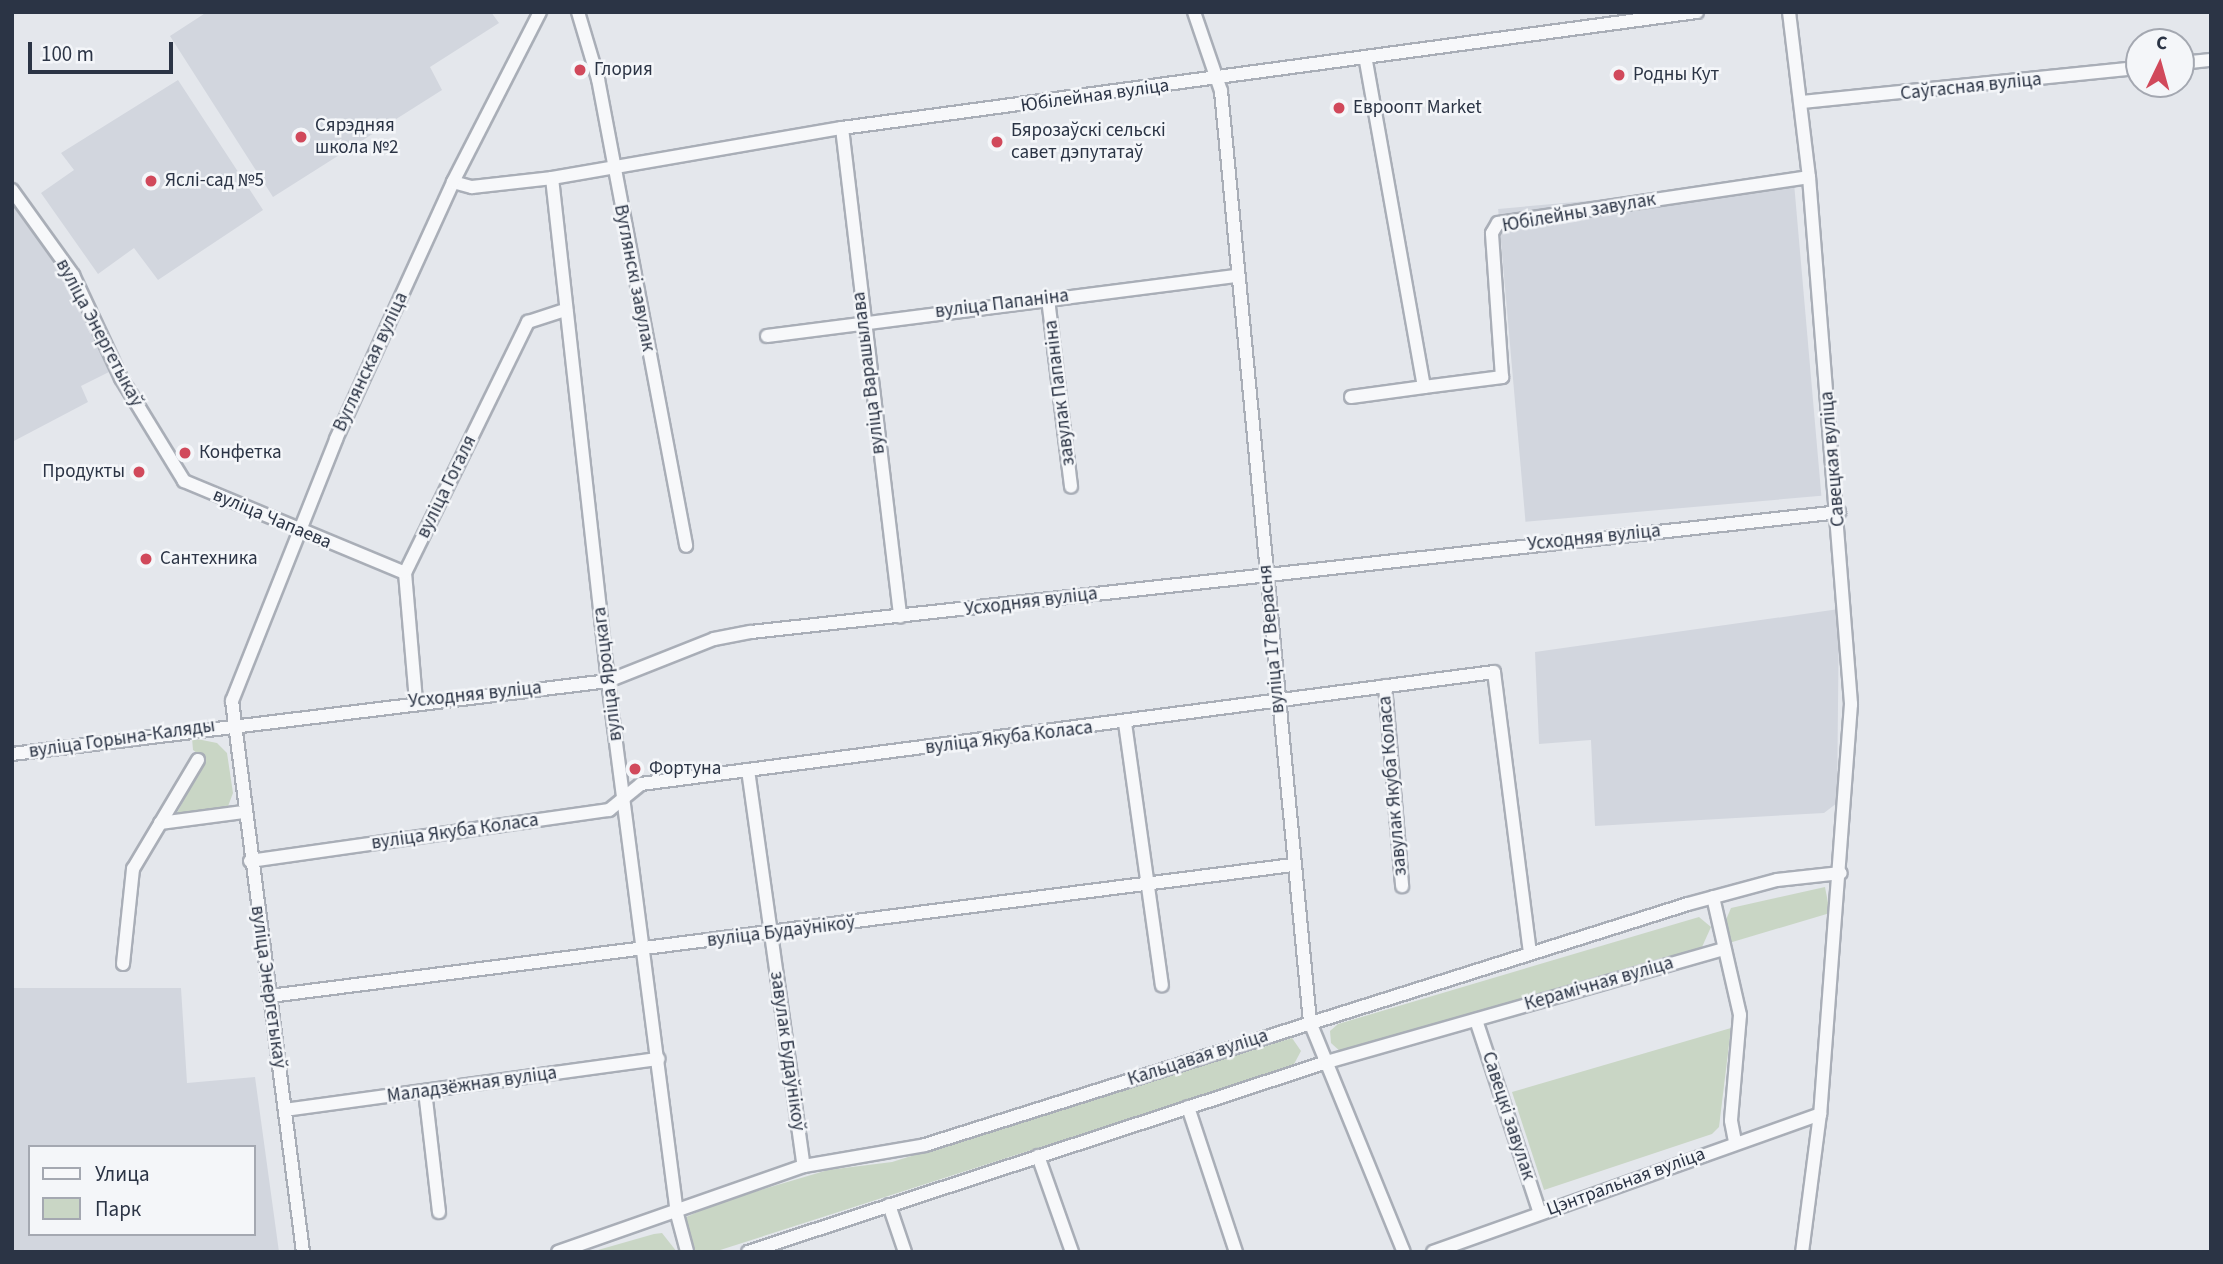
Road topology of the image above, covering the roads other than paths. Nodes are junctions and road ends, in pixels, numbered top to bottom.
1 (540, 12) edge
2 (578, 12) edge
3 (1194, 12) edge
4 (1697, 12) edge
5 (1789, 12) edge
6 (1366, 61) junction
7 (2125, 69) edge
8 (1219, 79) junction
9 (1802, 102) junction
10 (842, 128) junction
11 (613, 168) junction
12 (1809, 177) junction
13 (552, 178) junction
14 (453, 182) junction
15 (12, 190) edge
16 (1237, 276) junction
17 (1048, 299) junction
18 (566, 310) junction
19 (862, 320) junction
20 (767, 336) dead end
21 (1424, 387) junction
22 (1351, 397) dead end
23 (158, 443) joint
24 (1071, 487) dead end
25 (1839, 512) junction
26 (299, 532) junction
27 (685, 545) dead end
28 (405, 573) junction
29 (1267, 574) junction
30 (900, 617) junction
31 (608, 681) junction
32 (1384, 686) junction
33 (1278, 700) junction
34 (416, 701) junction
35 (231, 723) junction
36 (1125, 723) junction
37 (12, 754) edge
38 (198, 760) dead end
39 (748, 770) junction
40 (624, 798) junction
41 (243, 812) junction
42 (160, 823) junction
43 (250, 861) junction
44 (1292, 865) junction
45 (1841, 873) junction
46 (1147, 884) junction
47 (1402, 886) dead end
48 (1713, 897) junction
49 (770, 934) junction
50 (645, 948) junction
51 (1723, 949) junction
52 (1530, 953) junction
53 (124, 964) dead end
54 (1162, 985) dead end
55 (270, 996) junction
56 (1476, 1020) junction
57 (1310, 1022) junction
58 (659, 1059) junction
59 (1327, 1062) junction
60 (425, 1091) junction
61 (1188, 1107) junction
62 (285, 1110) junction
63 (1820, 1114) junction
64 (1735, 1142) junction
65 (1038, 1156) junction
66 (804, 1166) junction
67 (889, 1205) junction
68 (439, 1212) dead end
69 (1540, 1213) junction
70 (677, 1214) junction
71 (751, 1251) edge
72 (303, 1252) edge
73 (558, 1252) edge
74 (687, 1252) edge
75 (905, 1252) edge
76 (1072, 1252) edge
77 (1236, 1252) edge
78 (1404, 1252) edge
79 (1433, 1252) edge
80 (1802, 1252) edge

1 - 14 street, Вуглянская вуліца
2 - 11 street, Вуглянскі завулак
3 - 8 street, вуліца 17 Верасня
4 - 6 street, Юбілейная вуліца
5 - 9 street, Савецкая вуліца
6 - 8 street, Юбілейная вуліца
6 - 21 street
7 - 9 street, Саўгасная вуліца
8 - 10 street, Юбілейная вуліца
8 - 16 street, вуліца 17 Верасня
9 - 12 street, Савецкая вуліца
10 - 11 street, Юбілейная вуліца
10 - 19 street, вуліца Варашылава
11 - 13 street, Юбілейная вуліца
11 - 27 street, Вуглянскі завулак
12 - 21 street, Юбілейны завулак
12 - 25 street, Савецкая вуліца
13 - 14 street, Юбілейная вуліца
13 - 18 street, вуліца Яроцкага
14 - 26 street, Вуглянская вуліца
15 - 23 street, вуліца Энергетыкаў
16 - 17 street, вуліца Папаніна
16 - 29 street, вуліца 17 Верасня
17 - 19 street, вуліца Папаніна
17 - 24 street, завулак Папаніна
18 - 28 street, вуліца Гогаля
18 - 31 street, вуліца Яроцкага
19 - 20 street, вуліца Папаніна
19 - 30 street, вуліца Варашылава
21 - 22 street, Юбілейны завулак
23 - 26 street, вуліца Чапаева
25 - 29 street, Усходняя вуліца
25 - 45 street, Савецкая вуліца
26 - 28 street, вуліца Чапаева
26 - 35 street, Вуглянская вуліца
28 - 34 street
29 - 30 street, Усходняя вуліца
29 - 33 street, вуліца 17 Верасня
30 - 31 street, Усходняя вуліца
31 - 34 street, Усходняя вуліца
31 - 40 street, вуліца Яроцкага
32 - 33 street, вуліца Якуба Коласа
32 - 47 street, завулак Якуба Коласа
32 - 52 street, вуліца Якуба Коласа
33 - 36 street, вуліца Якуба Коласа
33 - 44 street, вуліца 17 Верасня
34 - 35 street, Усходняя вуліца
35 - 37 street, вуліца Горына-Каляды
35 - 41 street, вуліца Энергетыкаў
36 - 39 street, вуліца Якуба Коласа
36 - 46 street
38 - 42 street
39 - 40 street, вуліца Якуба Коласа
39 - 49 street, завулак Будаўнікоў
40 - 43 street, вуліца Якуба Коласа
40 - 50 street, вуліца Яроцкага
41 - 42 street
41 - 43 street, вуліца Энергетыкаў
42 - 53 street
43 - 55 street, вуліца Энергетыкаў
44 - 46 street, вуліца Будаўнікоў
44 - 57 street, вуліца 17 Верасня
45 - 48 street, Кальцавая вуліца
45 - 63 street, Савецкая вуліца
46 - 49 street, вуліца Будаўнікоў
46 - 54 street
48 - 51 street
48 - 52 street, Кальцавая вуліца
49 - 50 street, вуліца Будаўнікоў
49 - 66 street, завулак Будаўнікоў
50 - 55 street, вуліца Будаўнікоў
50 - 58 street, вуліца Яроцкага
51 - 56 street, Керамічная вуліца
51 - 64 street
52 - 57 street, Кальцавая вуліца
55 - 62 street, вуліца Энергетыкаў
56 - 59 street, Керамічная вуліца
56 - 69 street, Савецкі завулак
57 - 59 street, вуліца 17 Верасня
57 - 66 street, Кальцавая вуліца
58 - 60 street, Маладзёжная вуліца
58 - 70 street, вуліца Яроцкага
59 - 61 street, Керамічная вуліца
59 - 78 street, вуліца 17 Верасня
60 - 62 street, Маладзёжная вуліца
60 - 68 street
61 - 65 street, Керамічная вуліца
61 - 77 street
62 - 72 street, вуліца Энергетыкаў
63 - 64 street, Цэнтральная вуліца
63 - 80 street, Савецкая вуліца
64 - 69 street, Цэнтральная вуліца
65 - 67 street, Керамічная вуліца
65 - 76 street
66 - 70 street, Кальцавая вуліца
67 - 71 street, Керамічная вуліца
67 - 75 street
69 - 79 street, Цэнтральная вуліца
70 - 73 street, Кальцавая вуліца
70 - 74 street, вуліца Яроцкага

